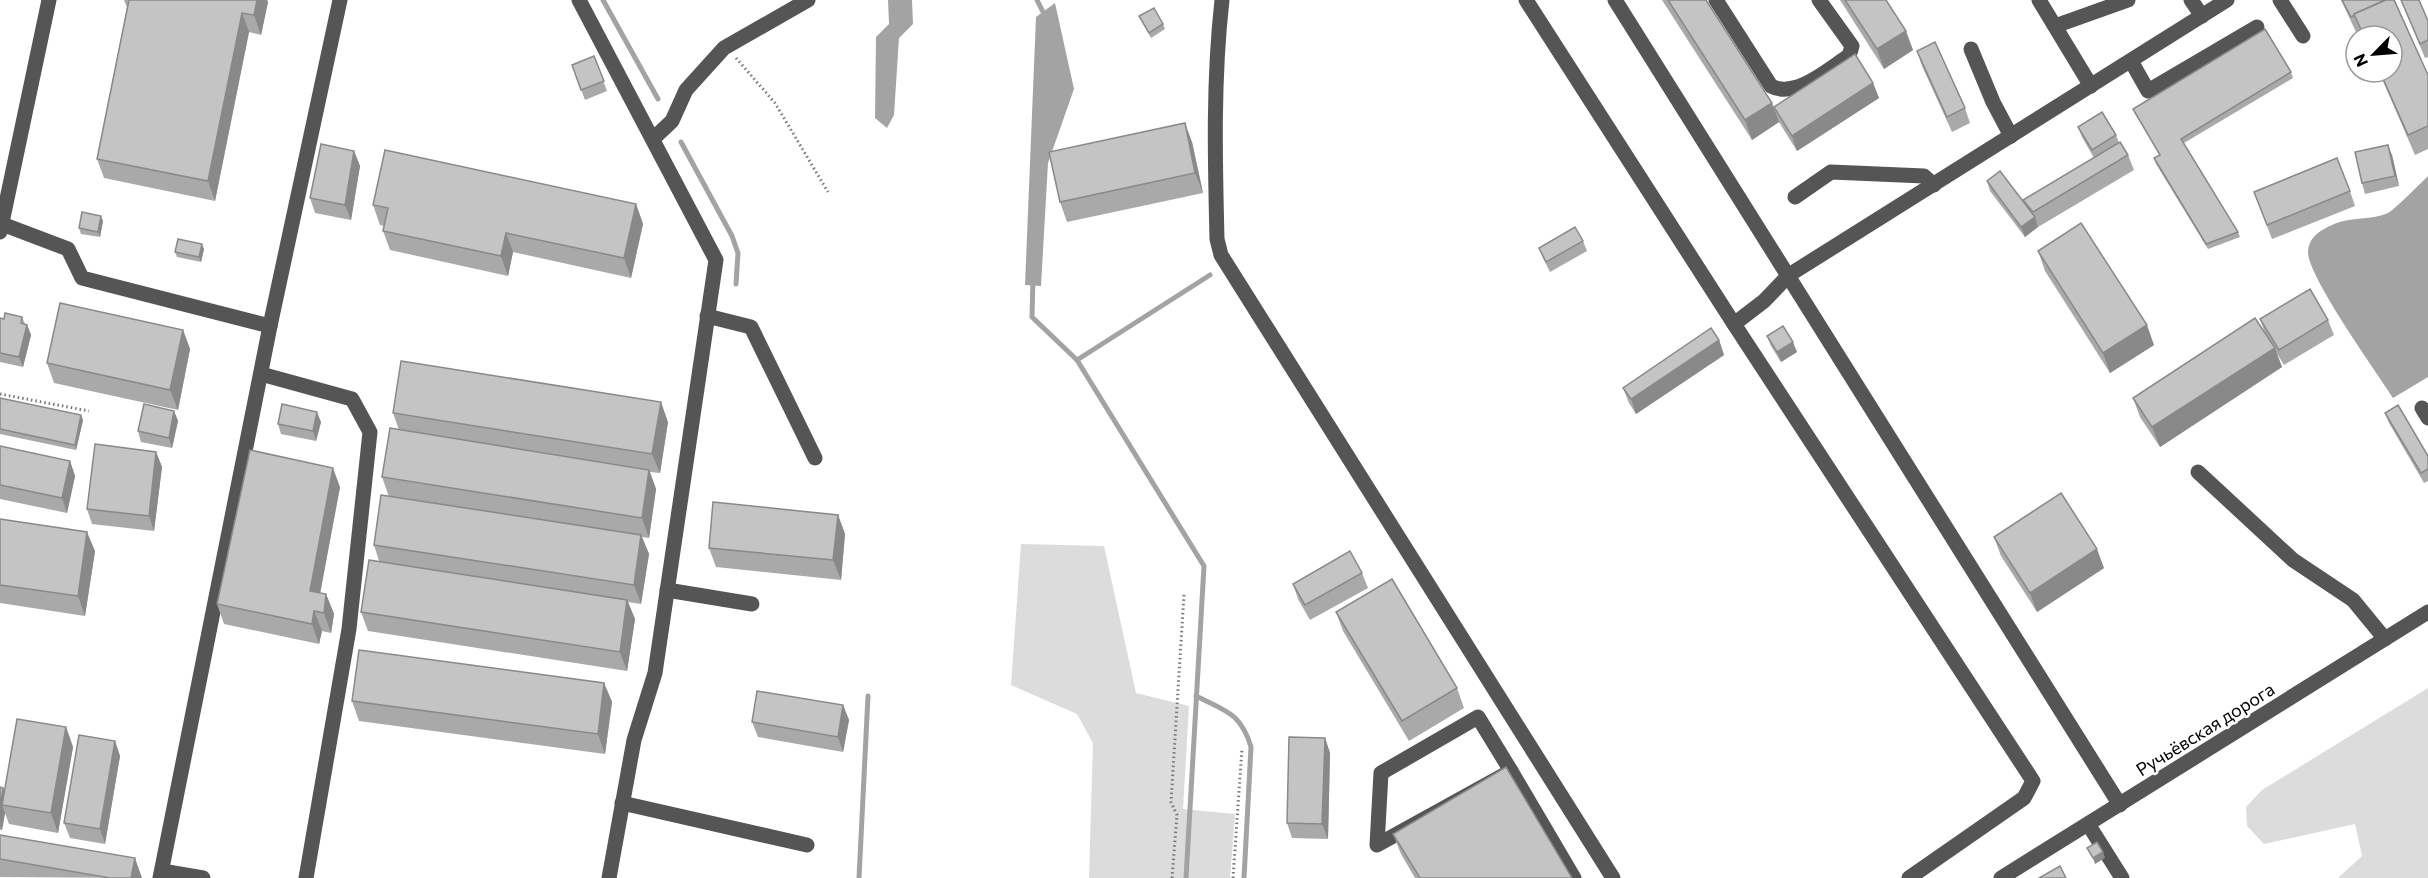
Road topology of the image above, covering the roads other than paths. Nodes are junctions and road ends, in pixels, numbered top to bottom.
1 (49, 0) edge
2 (340, 0) edge
3 (579, 0) edge
4 (808, 0) edge
5 (1222, 0) edge
6 (1526, 0) edge
7 (1615, 0) edge
8 (1716, 0) edge
9 (1820, 0) edge
10 (2039, 0) edge
11 (2128, 0) edge
12 (2191, 0) edge
13 (2227, 0) edge
14 (2280, 0) edge
15 (2202, 16) junction
16 (2055, 26) junction
17 (2257, 27) dead end
18 (2303, 36) dead end
19 (1971, 49) dead end
20 (2131, 61) junction
21 (2091, 86) junction
22 (2012, 136) junction
23 (654, 138) junction
24 (1934, 185) junction
25 (1795, 197) dead end
26 (1, 228) edge
27 (1789, 275) junction
28 (707, 316) junction
29 (1734, 324) junction
30 (270, 326) junction
31 (261, 374) junction
32 (815, 458) dead end
33 (2198, 472) dead end
34 (667, 590) junction
35 (752, 604) dead end
36 (2428, 612) edge
37 (2385, 639) junction
38 (1511, 771) junction
39 (622, 803) junction
40 (2120, 805) junction
41 (2088, 824) junction
42 (807, 845) dead end
43 (161, 874) edge
44 (203, 878) edge
45 (306, 878) edge
46 (609, 878) edge
47 (1574, 878) edge
48 (1613, 878) edge
49 (1909, 878) edge
50 (2001, 878) edge
51 (2122, 878) edge

1 - 26 street
2 - 30 street
3 - 23 street
4 - 23 street
5 - 48 street
6 - 29 street
7 - 27 street
8 - 9 street
10 - 16 street
11 - 16 street
12 - 15 street
13 - 15 street
14 - 18 street
15 - 20 street
16 - 21 street
17 - 20 street
19 - 22 street
20 - 21 street
21 - 22 street
22 - 24 street
23 - 28 street
24 - 25 street
24 - 27 street
26 - 30 street
27 - 29 street
27 - 40 street
28 - 32 street
28 - 34 street
29 - 49 street
30 - 31 street
31 - 43 street
31 - 45 street
33 - 37 street
34 - 35 street
34 - 39 street
36 - 37 street, Ручьёвская дорога
37 - 40 street, Ручьёвская дорога
38 - 38 street
38 - 47 street
39 - 42 street
39 - 46 street
40 - 41 street, Ручьёвская дорога
41 - 50 street, Ручьёвская дорога
41 - 51 street
43 - 44 street

